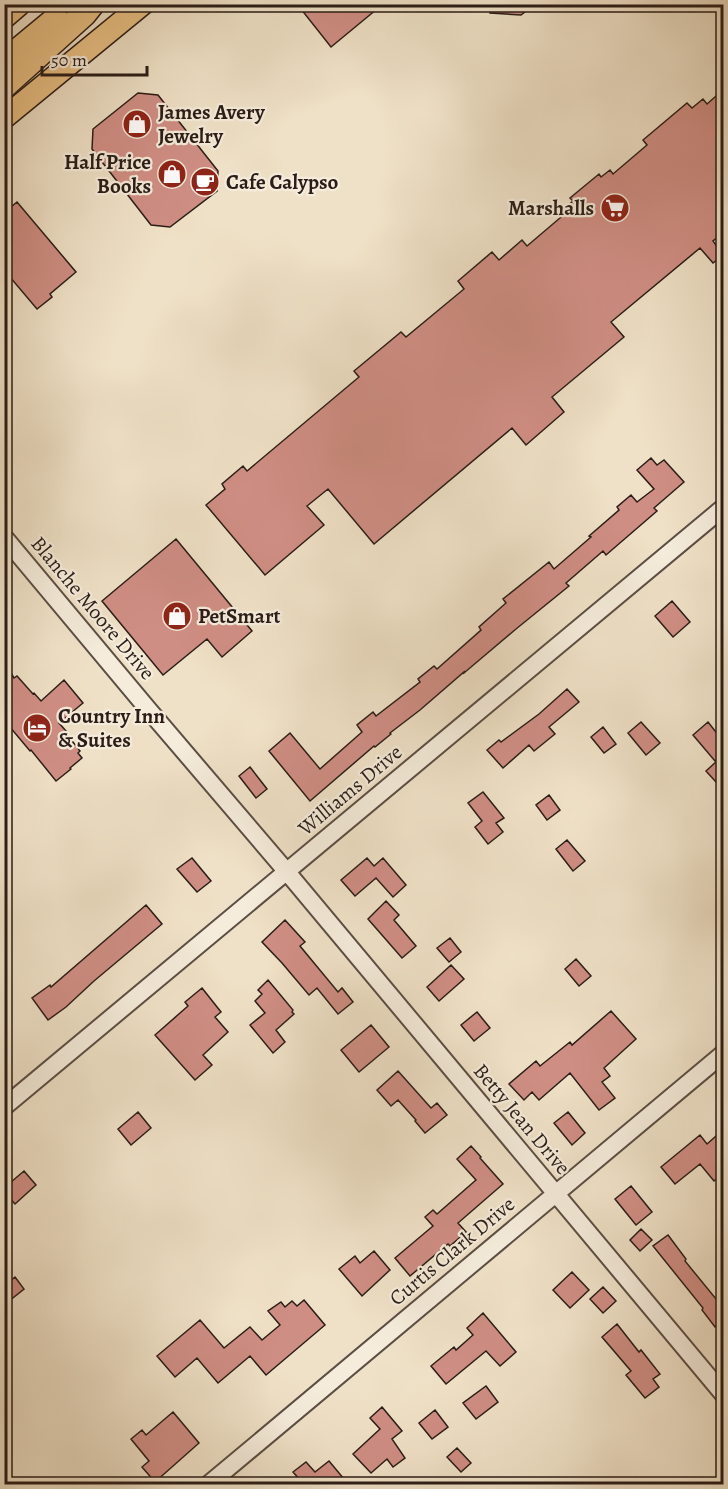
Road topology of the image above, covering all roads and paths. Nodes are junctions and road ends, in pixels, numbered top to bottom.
1 (18, 4) edge
2 (73, 4) edge
3 (92, 4) edge
4 (143, 4) edge
5 (4, 16) edge
6 (4, 62) edge
7 (4, 86) edge
8 (4, 118) edge
9 (723, 507) edge
10 (4, 537) edge
11 (287, 872) junction
12 (723, 1053) edge
13 (4, 1107) edge
14 (555, 1193) junction
15 (723, 1395) edge
16 (209, 1485) edge

1 - 5 highway
2 - 6 highway
3 - 7 highway
4 - 8 main road
9 - 11 street, Williams Drive
10 - 11 street, Blanche Moore Drive
11 - 13 street, Williams Drive
11 - 14 street, Betty Jean Drive
12 - 14 street, Curtis Clark Drive
14 - 15 street, Betty Jean Drive
14 - 16 street, Curtis Clark Drive

